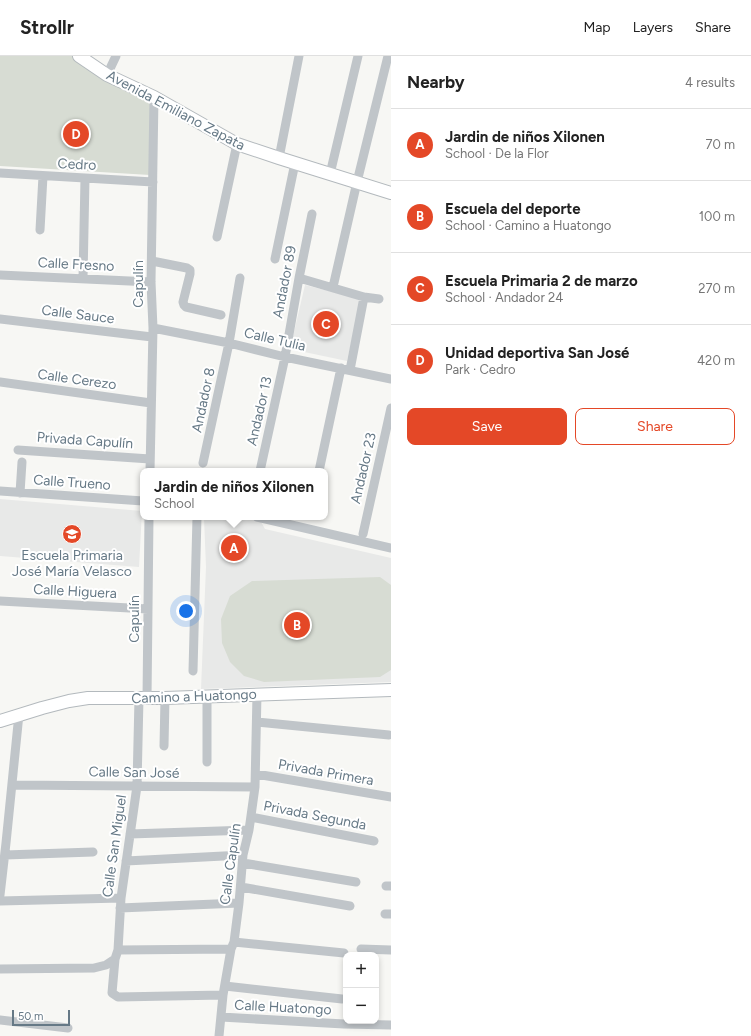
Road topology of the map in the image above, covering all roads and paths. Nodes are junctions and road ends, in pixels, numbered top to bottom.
1 (80, 56) edge
2 (116, 56) edge
3 (299, 56) edge
4 (358, 56) edge
5 (388, 56) edge
6 (107, 75) junction
7 (154, 97) junction
8 (238, 144) junction
9 (279, 158) junction
10 (295, 163) junction
11 (0, 173) edge
12 (330, 174) junction
13 (43, 176) junction
14 (85, 178) junction
15 (153, 182) junction
16 (357, 182) junction
17 (390, 189) edge
18 (312, 214) dead end
19 (40, 230) dead end
20 (218, 237) dead end
21 (275, 259) dead end
22 (152, 261) junction
23 (0, 275) edge
24 (240, 278) dead end
25 (299, 278) junction
26 (83, 279) junction
27 (151, 282) junction
28 (333, 287) junction
29 (364, 296) junction
30 (379, 299) dead end
31 (221, 314) dead end
32 (0, 318) edge
33 (152, 332) junction
34 (229, 343) junction
35 (285, 356) junction
36 (346, 369) junction
37 (391, 379) edge
38 (0, 382) edge
39 (151, 404) junction
40 (391, 408) edge
41 (18, 450) dead end
42 (150, 459) junction
43 (22, 462) dead end
44 (203, 463) dead end
45 (150, 468) edge
46 (261, 468) edge
47 (320, 468) edge
48 (0, 492) edge
49 (20, 492) junction
50 (140, 501) edge
51 (149, 520) edge
52 (197, 520) edge
53 (270, 520) edge
54 (363, 534) dead end
55 (391, 548) edge
56 (0, 601) edge
57 (148, 609) junction
58 (193, 671) dead end
59 (391, 690) edge
60 (258, 694) junction
61 (207, 696) junction
62 (143, 698) junction
63 (165, 698) junction
64 (20, 714) junction
65 (0, 721) edge
66 (257, 722) junction
67 (389, 735) dead end
68 (164, 746) dead end
69 (207, 762) dead end
70 (256, 774) junction
71 (12, 785) junction
72 (137, 786) junction
73 (255, 787) junction
74 (391, 797) edge
75 (9, 816) junction
76 (251, 817) junction
77 (0, 820) edge
78 (249, 830) junction
79 (130, 834) junction
80 (374, 841) dead end
81 (3, 844) edge
82 (93, 852) dead end
83 (5, 855) junction
84 (244, 859) junction
85 (126, 861) junction
86 (356, 882) dead end
87 (241, 887) junction
88 (0, 890) edge
89 (121, 898) junction
90 (0, 901) edge
91 (239, 903) junction
92 (350, 906) dead end
93 (120, 908) junction
94 (232, 946) junction
95 (361, 949) dead end
96 (391, 950) edge
97 (343, 953) edge
98 (117, 954) junction
99 (0, 969) edge
100 (224, 991) junction
101 (342, 999) dead end
102 (221, 1017) junction
103 (0, 1020) edge
104 (391, 1025) edge
105 (68, 1028) dead end
106 (219, 1036) edge

1 - 6 main road, Avenida Emiliano Zapata
2 - 6 street
3 - 9 street
4 - 12 street
5 - 16 street
6 - 7 main road, Avenida Emiliano Zapata
7 - 8 main road, Avenida Emiliano Zapata
7 - 15 street, Capulín
8 - 9 main road, Avenida Emiliano Zapata
8 - 20 street
9 - 10 main road, Avenida Emiliano Zapata
10 - 12 main road, Avenida Emiliano Zapata
10 - 21 street
11 - 13 street, Cedro
12 - 16 main road, Avenida Emiliano Zapata
13 - 14 street, Cedro
13 - 19 street
14 - 15 street, Cedro
14 - 26 street
15 - 22 street, Capulín
16 - 17 main road, Avenida Emiliano Zapata
16 - 28 street
18 - 25 street, Andador 89
22 - 27 street, Capulín
22 - 31 street
23 - 26 street, Calle Fresno
24 - 34 street, Andador 8
25 - 28 street
25 - 35 street, Andador 89
26 - 27 street, Calle Fresno
27 - 33 street, Capulín
28 - 29 street
29 - 30 street
29 - 36 street
32 - 33 street, Calle Sauce
33 - 34 street, Calle Tulia
33 - 39 street, Capulín
34 - 35 street, Calle Tulia
34 - 44 street, Andador 8
35 - 36 street, Calle Tulia
35 - 46 street, Andador 13
36 - 37 street, Calle Tulia
36 - 47 street
38 - 39 street, Calle Cerezo
39 - 42 street, Capulín
40 - 54 street, Andador 23
41 - 42 street, Privada Capulín
42 - 45 street, Capulín
43 - 49 street
48 - 49 street, Calle Trueno
49 - 50 street, Calle Trueno
51 - 57 street, Capulín
52 - 58 street
53 - 55 street
56 - 57 street, Calle Higuera
57 - 62 street, Capulín
59 - 60 main road, Camino a Huatongo
60 - 61 main road, Camino a Huatongo
60 - 66 street, Calle Capulín
61 - 63 main road, Camino a Huatongo
61 - 69 street
62 - 63 main road, Camino a Huatongo
62 - 64 main road, Camino a Huatongo
62 - 72 street, Calle San Miguel
63 - 68 street
64 - 65 main road, Camino a Huatongo
64 - 71 street
66 - 67 street
66 - 70 street, Calle Capulín
70 - 73 street, Calle Capulín
70 - 74 street, Privada Primera
71 - 72 street, Calle San José
71 - 75 street
72 - 73 street, Calle San José
72 - 79 street, Calle San Miguel
73 - 76 street, Calle Capulín
75 - 77 street
75 - 81 street
76 - 78 street, Calle Capulín
76 - 80 street, Privada Segunda
78 - 79 street
78 - 84 street, Calle Capulín
79 - 85 street, Calle San Miguel
81 - 83 street
82 - 83 street
83 - 88 street
84 - 85 street
84 - 86 street
84 - 87 street, Calle Capulín
85 - 89 street, Calle San Miguel
87 - 91 street, Calle Capulín
87 - 92 street
89 - 90 street
89 - 93 street, Calle San Miguel
91 - 93 street
91 - 94 street, Calle Capulín
93 - 98 street, Calle San Miguel
94 - 97 street
94 - 98 street
94 - 100 street, Calle Capulín
95 - 96 street
98 - 99 street
98 - 100 street, Calle San Miguel
100 - 101 street
100 - 102 street, Calle Capulín
102 - 104 street, Calle Huatongo
102 - 106 street, Calle Capulín
103 - 105 street

